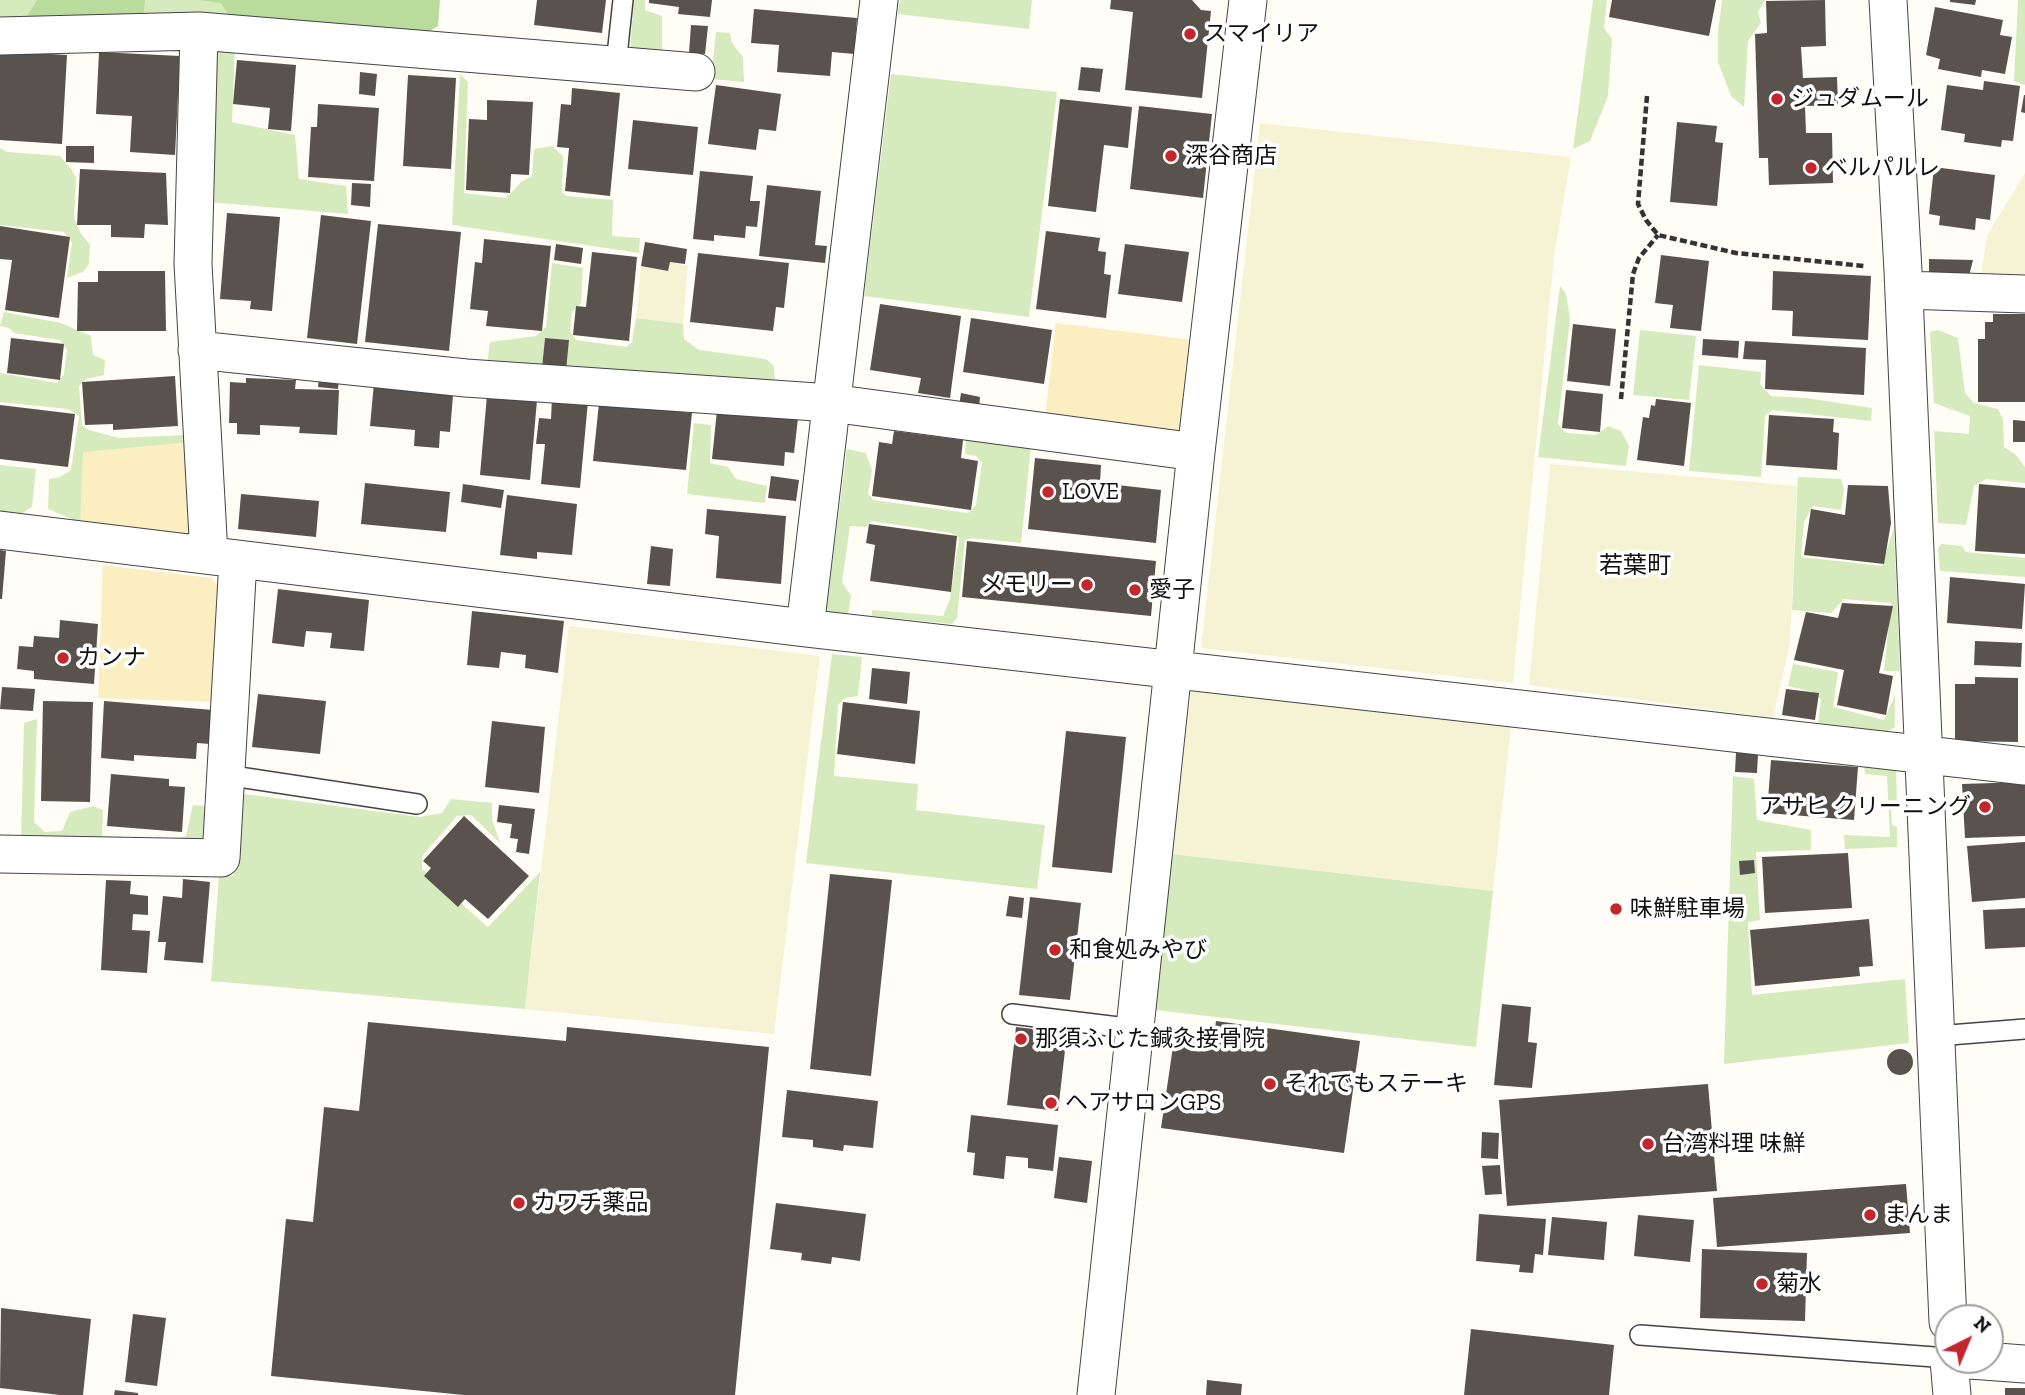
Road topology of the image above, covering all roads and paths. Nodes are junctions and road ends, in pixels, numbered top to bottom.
1 (623, 0) edge
2 (879, 0) edge
3 (1248, 0) edge
4 (1888, 0) edge
5 (199, 30) junction
6 (0, 36) edge
7 (616, 65) junction
8 (696, 72) dead end
9 (1647, 96) dead end
10 (1658, 235) junction
11 (1903, 280) junction
12 (2025, 294) edge
13 (197, 350) junction
14 (1621, 399) dead end
15 (831, 403) junction
16 (1196, 452) junction
17 (0, 530) edge
18 (224, 557) junction
19 (805, 628) junction
20 (1174, 670) junction
21 (1922, 756) junction
22 (2025, 766) edge
23 (226, 775) junction
24 (417, 804) dead end
25 (0, 854) edge
26 (1012, 1014) dead end
27 (1135, 1029) junction
28 (2025, 1029) edge
29 (1937, 1036) junction
30 (1947, 1304) edge
31 (1640, 1335) dead end
32 (1934, 1358) edge
33 (2004, 1362) edge
34 (2025, 1364) edge
35 (1950, 1374) edge
36 (1096, 1395) edge
37 (1952, 1395) edge

1 - 7 lane
2 - 15 street
3 - 16 street
4 - 11 street
5 - 6 street
5 - 7 street
5 - 13 street
7 - 8 street
9 - 10 path
10 - 11 path
10 - 14 path
11 - 12 street
11 - 21 street
13 - 15 street
13 - 18 street
15 - 16 street
15 - 19 street
16 - 20 street
17 - 18 street
18 - 19 street
18 - 23 street
19 - 20 street
20 - 21 street
20 - 27 street
21 - 22 street
21 - 29 street
23 - 24 lane
23 - 25 street
26 - 27 lane
27 - 36 street
28 - 29 lane
29 - 30 street
31 - 32 lane
33 - 34 street
35 - 37 street

